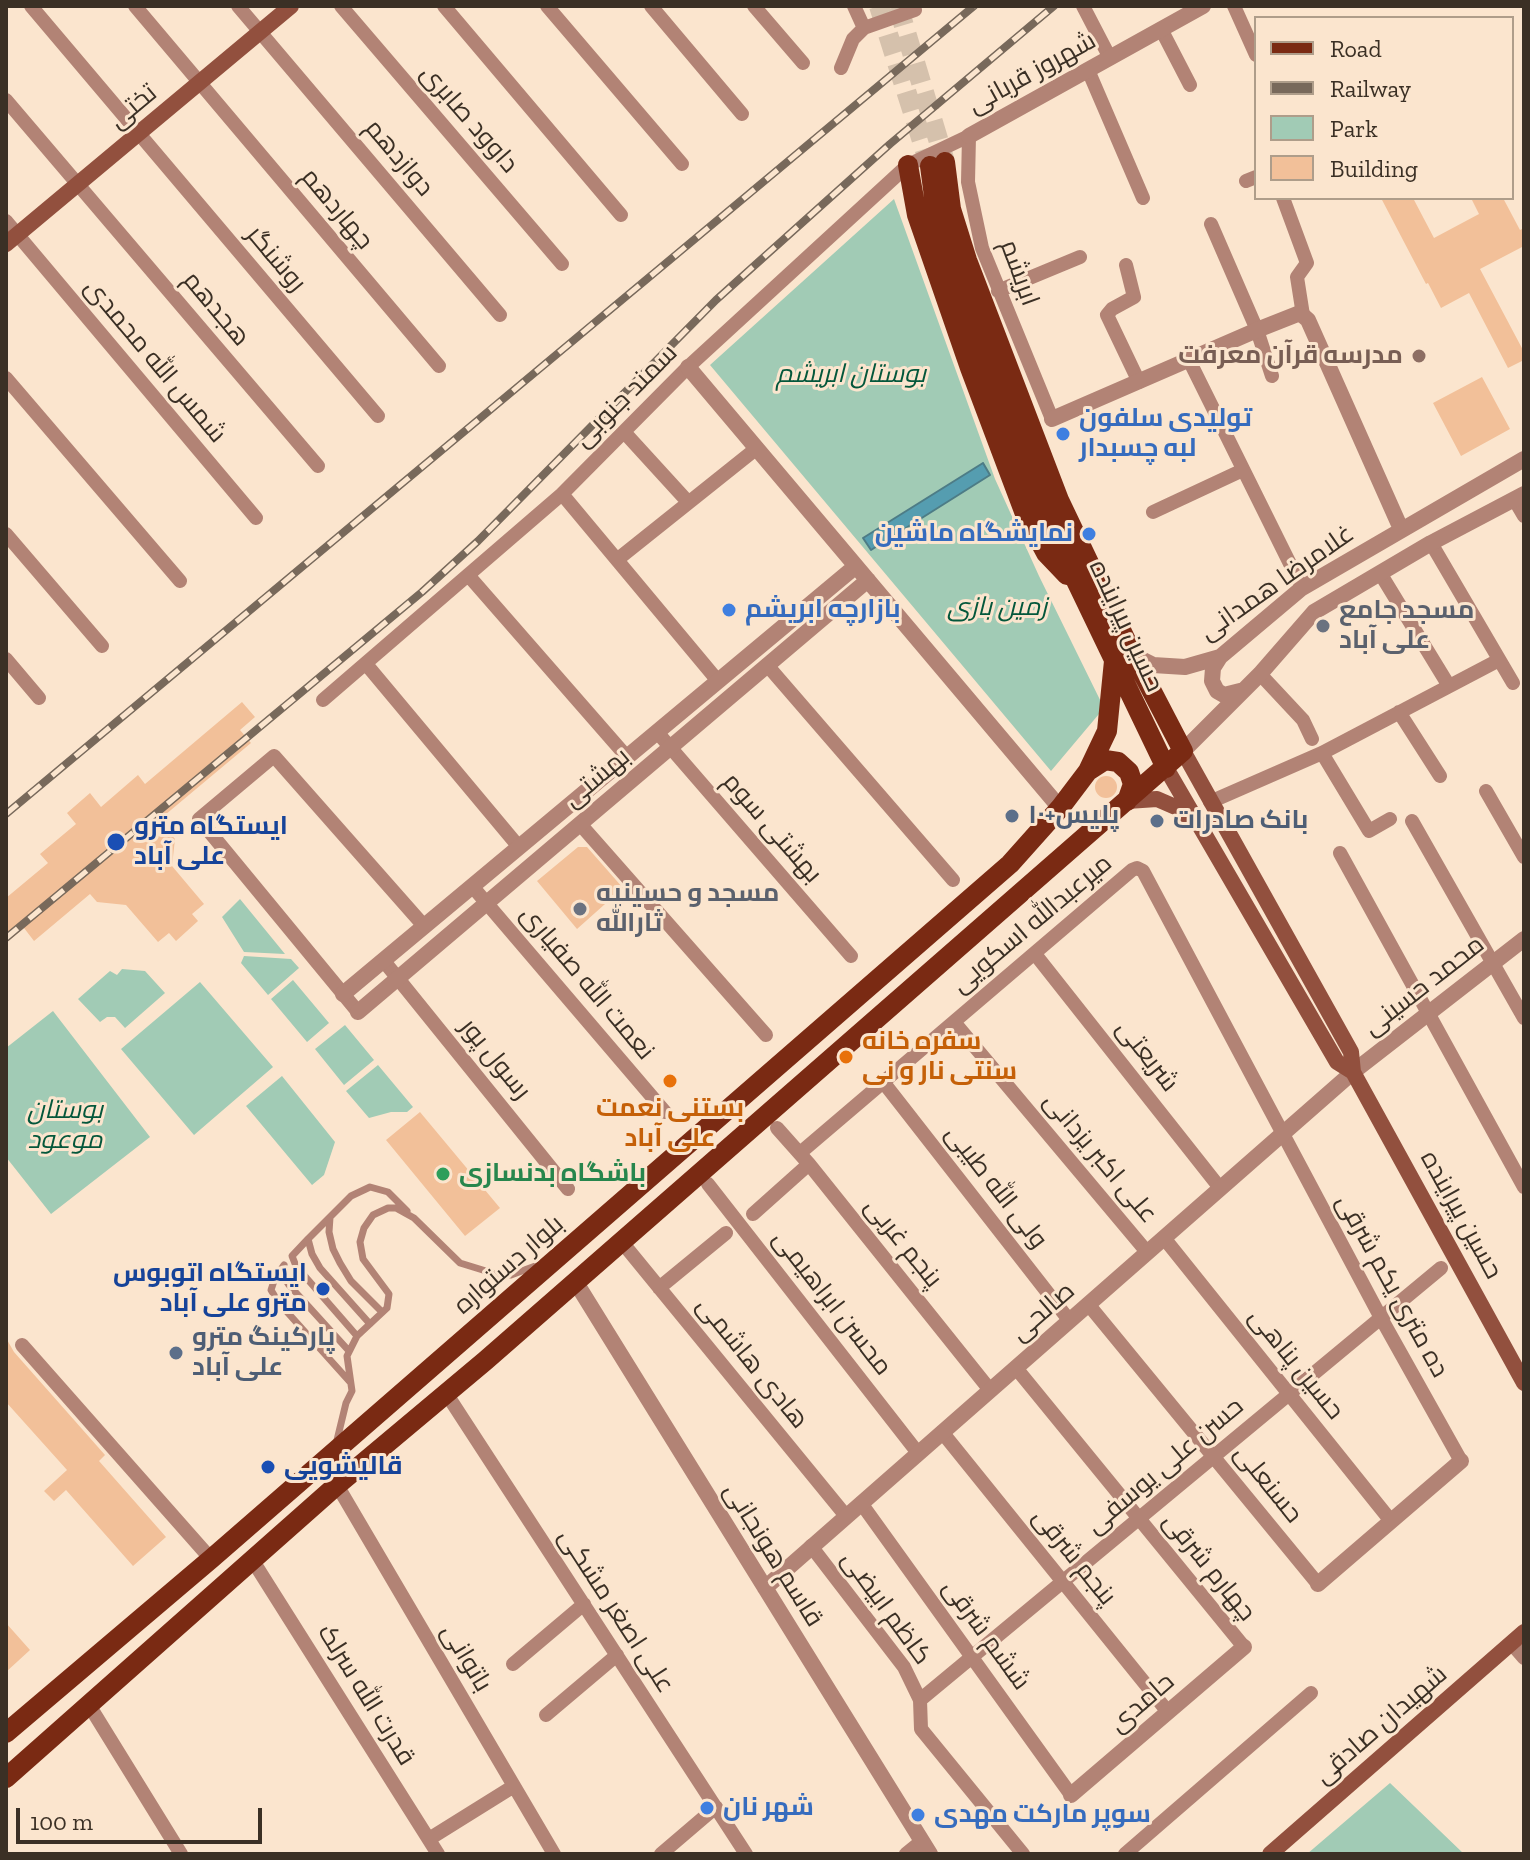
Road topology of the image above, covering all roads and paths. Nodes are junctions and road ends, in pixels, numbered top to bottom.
1 (31, 6) edge
2 (135, 6) edge
3 (238, 6) edge
4 (291, 6) edge
5 (341, 6) edge
6 (444, 6) edge
7 (547, 6) edge
8 (651, 6) edge
9 (754, 6) edge
10 (854, 6) edge
11 (1083, 6) edge
12 (1203, 6) edge
13 (1234, 6) edge
14 (914, 8) edge
15 (864, 28) junction
16 (1161, 29) junction
17 (260, 32) junction
18 (1254, 51) edge
19 (1110, 58) junction
20 (803, 63) dead end
21 (841, 68) dead end
22 (1088, 70) junction
23 (199, 83) junction
24 (1190, 85) dead end
25 (6, 100) edge
26 (742, 114) dead end
27 (138, 134) junction
28 (969, 136) junction
29 (682, 164) dead end
30 (908, 165) junction
31 (78, 184) junction
32 (1143, 198) dead end
33 (1284, 200) edge
34 (621, 215) dead end
35 (1211, 224) dead end
36 (10, 233) edge
37 (1080, 257) dead end
38 (562, 264) dead end
39 (1126, 265) dead end
40 (998, 291) junction
41 (500, 315) dead end
42 (1303, 315) junction
43 (1257, 330) junction
44 (1189, 360) junction
45 (439, 366) dead end
46 (688, 367) junction
47 (1272, 376) dead end
48 (6, 378) edge
49 (1139, 382) junction
50 (378, 416) dead end
51 (1052, 419) joint
52 (625, 433) junction
53 (757, 448) junction
54 (1524, 459) edge
55 (318, 466) dead end
56 (1243, 470) junction
57 (1500, 473) junction
58 (562, 494) junction
59 (1519, 497) edge
60 (688, 502) junction
61 (1153, 512) dead end
62 (1524, 516) edge
63 (256, 518) dead end
64 (1401, 529) junction
65 (6, 534) edge
66 (1431, 543) junction
67 (618, 559) junction
68 (856, 566) junction
69 (1380, 573) junction
70 (468, 575) junction
71 (868, 580) junction
72 (180, 581) dead end
73 (1079, 588) junction
74 (1302, 588) junction
75 (102, 646) dead end
76 (1220, 657) junction
77 (1124, 658) junction
78 (6, 659) edge
79 (1499, 660) junction
80 (366, 664) junction
81 (767, 665) junction
82 (1260, 674) junction
83 (718, 681) junction
84 (1513, 683) dead end
85 (1449, 686) junction
86 (1244, 690) junction
87 (1152, 692) junction
88 (39, 698) dead end
89 (323, 700) dead end
90 (1136, 710) junction
91 (1399, 712) junction
92 (657, 732) junction
93 (1312, 739) dead end
94 (671, 747) junction
95 (1183, 751) junction
96 (1322, 753) junction
97 (627, 757) junction
98 (1166, 768) junction
99 (1088, 771) junction
100 (1440, 776) dead end
101 (1486, 791) dead end
102 (1127, 801) junction
103 (1210, 802) junction
104 (1060, 808) junction
105 (1390, 819) dead end
106 (1412, 821) dead end
107 (580, 824) junction
108 (1203, 832) junction
109 (519, 847) junction
110 (1340, 853) dead end
111 (1524, 857) edge
112 (953, 880) dead end
113 (472, 886) junction
114 (487, 902) junction
115 (424, 926) junction
116 (1524, 939) edge
117 (1035, 954) junction
118 (851, 956) dead end
119 (383, 960) junction
120 (1493, 963) junction
121 (399, 978) junction
122 (343, 994) junction
123 (358, 1012) joint
124 (1427, 1014) junction
125 (1524, 1018) edge
126 (954, 1022) junction
127 (766, 1035) dead end
128 (1353, 1072) junction
129 (884, 1083) junction
130 (665, 1112) dead end
131 (777, 1128) dead end
132 (1282, 1134) junction
133 (805, 1158) junction
134 (708, 1184) dead end
135 (1524, 1187) edge
136 (1220, 1188) junction
137 (568, 1189) dead end
138 (753, 1214) dead end
139 (330, 1217) junction
140 (414, 1218) junction
141 (726, 1233) dead end
142 (1164, 1238) junction
143 (308, 1239) junction
144 (621, 1241) junction
145 (1147, 1252) junction
146 (292, 1256) junction
147 (555, 1259) junction
148 (284, 1265) junction
149 (1441, 1268) dead end
150 (575, 1281) junction
151 (659, 1288) junction
152 (1088, 1304) junction
153 (382, 1312) junction
154 (1381, 1318) junction
155 (1069, 1320) junction
156 (370, 1324) junction
157 (357, 1336) junction
158 (22, 1345) dead end
159 (349, 1351) junction
160 (1016, 1368) junction
161 (350, 1382) junction
162 (1524, 1383) edge
163 (990, 1390) junction
164 (446, 1393) junction
165 (1290, 1394) junction
166 (942, 1432) junction
167 (918, 1453) junction
168 (331, 1454) junction
169 (1214, 1456) junction
170 (1461, 1461) joint
171 (337, 1485) junction
172 (861, 1503) junction
173 (846, 1516) junction
174 (1139, 1519) junction
175 (1391, 1521) junction
176 (811, 1546) junction
177 (211, 1559) junction
178 (253, 1561) junction
179 (1063, 1582) junction
180 (1318, 1584) joint
181 (765, 1588) junction
182 (584, 1604) junction
183 (1517, 1638) edge
184 (1244, 1647) joint
185 (617, 1655) junction
186 (973, 1657) junction
187 (1524, 1658) edge
188 (513, 1664) dead end
189 (1311, 1693) dead end
190 (920, 1700) junction
191 (89, 1705) junction
192 (1168, 1712) junction
193 (546, 1715) dead end
194 (6, 1733) edge
195 (6, 1778) edge
196 (514, 1786) junction
197 (1071, 1795) joint
198 (716, 1807) junction
199 (429, 1839) junction
200 (926, 1847) edge
201 (181, 1854) edge
202 (438, 1854) edge
203 (554, 1854) edge
204 (661, 1854) edge
205 (746, 1854) edge
206 (906, 1854) edge
207 (1023, 1854) edge
208 (1125, 1854) edge
209 (1270, 1854) edge

1 - 27 street, روشنگر
2 - 23 street, چهاردهم
3 - 17 street, دوازدهم
4 - 17 main road, تختی
5 - 38 street, داوود صابری
6 - 34 street
7 - 29 street
8 - 26 street
9 - 20 street
10 - 15 street
11 - 19 street
12 - 16 street, شهروز قربانی
13 - 18 street
14 - 15 street
15 - 21 street
16 - 19 street, شهروز قربانی
16 - 24 street
17 - 23 main road, تختی
17 - 41 street, دوازدهم
19 - 22 street, شهروز قربانی
22 - 28 street, شهروز قربانی
22 - 32 street
23 - 27 main road, تختی
23 - 45 street, چهاردهم
25 - 31 street, هجدهم
27 - 31 main road, تختی
27 - 50 street, روشنگر
28 - 30 street, سمند جنوبی
28 - 40 street, ابریشم
30 - 46 street, سمند جنوبی
30 - 73 main road
31 - 36 main road, تختی
31 - 55 street, هجدهم
33 - 42 street
35 - 43 street
36 - 63 street, شمس الله محمدی
37 - 40 street
39 - 49 street
40 - 51 street, ابریشم
42 - 43 street
42 - 64 street
43 - 44 street
43 - 47 street
44 - 49 street
44 - 56 street
46 - 52 street, سمند جنوبی
46 - 53 street
48 - 72 street
49 - 51 street
52 - 58 street, سمند جنوبی
52 - 60 street
53 - 60 street
53 - 68 street
54 - 57 street, غلامرضا همدانی
56 - 61 street
56 - 74 street
57 - 59 street
57 - 64 street, غلامرضا همدانی
58 - 67 street
58 - 70 street, سمند جنوبی
59 - 62 street
59 - 66 street, غلامرضا همدانی
60 - 67 street
64 - 74 street, غلامرضا همدانی
65 - 75 street
66 - 69 street, غلامرضا همدانی
66 - 79 street
67 - 83 street
68 - 71 street
68 - 83 street
69 - 82 street, غلامرضا همدانی
69 - 85 street
70 - 80 street, سمند جنوبی
70 - 97 street
71 - 81 street, بهشتی
71 - 104 street
73 - 77 main road, حسین پیراینده
73 - 77 main road, حسین پیراینده
74 - 76 street, غلامرضا همدانی
76 - 77 street, غلامرضا همدانی
76 - 86 street
77 - 87 main road, حسین پیراینده
77 - 90 main road, حسین پیراینده
77 - 99 main road, بلوار دستواره
78 - 88 street
79 - 84 street
79 - 85 street
80 - 89 street, سمند جنوبی
80 - 109 street
81 - 94 street, بهشتی
81 - 112 street
82 - 86 street, غلامرضا همدانی
82 - 93 street
83 - 92 street
85 - 91 street
86 - 95 street, غلامرضا همدانی
87 - 90 main road
87 - 95 main road, حسین پیراینده
90 - 98 main road, حسین پیراینده
90 - 99 main road
91 - 96 street
91 - 100 street
92 - 94 street, بهشتی سوم
92 - 97 street
94 - 107 street, بهشتی
94 - 118 street, بهشتی سوم
95 - 98 main road
95 - 103 main road, حسین پیراینده
96 - 103 street
96 - 105 street
97 - 109 street
98 - 102 main road
98 - 108 main road, حسین پیراینده
99 - 102 main road
99 - 104 main road, بلوار دستواره
101 - 111 street
102 - 108 main road
102 - 144 main road
103 - 128 main road, حسین پیراینده
104 - 147 main road, بلوار دستواره
106 - 120 street
107 - 114 street, بهشتی
107 - 127 street
108 - 128 main road, حسین پیراینده
109 - 113 street
110 - 124 street
113 - 114 street, نعمت الله صفیاری
113 - 115 street
114 - 121 street, بهشتی
114 - 130 street, نعمت الله صفیاری
115 - 119 street
115 - 122 street
116 - 120 street, محمد حسینی
117 - 126 street, میرعبدالله اسکویی
117 - 132 street, میرعبدالله اسکویی
117 - 136 street, شریعتی
119 - 121 street, رسول پور
119 - 122 street
120 - 124 street, محمد حسینی
120 - 125 street
121 - 123 street, بهشتی
121 - 137 street, رسول پور
122 - 123 street
124 - 128 street, محمد حسینی
124 - 135 street
126 - 129 street, میرعبدالله اسکویی
126 - 145 street, علی اکبر یزدانی
128 - 132 street, صالحی
128 - 162 main road, حسین پیراینده
129 - 133 street, میرعبدالله اسکویی
129 - 155 street, ولی الله طیبی
131 - 133 street, پنجم غربی
132 - 136 street, صالحی
132 - 154 street, ده متری یکم شرقی
133 - 138 street, میرعبدالله اسکویی
133 - 163 street, پنجم غربی
134 - 167 street, محسن ابراهیمی
136 - 142 street, صالحی
139 - 140 lane
139 - 143 lane
139 - 153 lane
140 - 147 lane
140 - 153 lane
141 - 151 street
142 - 145 street, صالحی
142 - 165 street, حسین پناهی
143 - 146 lane
143 - 156 lane
144 - 150 main road
144 - 151 street, هادی هاشمی
145 - 152 street, صالحی
146 - 148 lane
146 - 157 lane
147 - 168 main road, بلوار دستواره
148 - 159 lane
148 - 161 lane
149 - 154 street, حسن علی یوسفی
150 - 164 main road
150 - 181 street, قاسم هونجانی
151 - 173 street, هادی هاشمی
152 - 155 street, صالحی
152 - 169 street, حسنعلی
153 - 156 lane
154 - 165 street, حسن علی یوسفی
154 - 170 street, ده متری یکم شرقی
155 - 160 street, صالحی
156 - 157 lane
157 - 159 lane
158 - 177 street
159 - 161 lane
160 - 163 street, صالحی
160 - 174 street, چهارم شرقی
161 - 168 lane
163 - 166 street, صالحی
164 - 171 main road
164 - 182 street, علی اصغر مشکی
165 - 169 street, حسن علی یوسفی
165 - 175 street, حسین پناهی
166 - 167 street, صالحی
166 - 179 street, پنجم شرقی
167 - 172 street, صالحی
168 - 177 main road, بلوار دستواره
169 - 174 street, حسن علی یوسفی
169 - 180 street, حسنعلی
170 - 175 street
171 - 178 main road
171 - 196 street, باتوانی
172 - 173 street, صالحی
172 - 186 street, ششم شرقی
173 - 176 street, صالحی
174 - 179 street, حسن علی یوسفی
174 - 184 street, چهارم شرقی
175 - 180 street
176 - 181 street, صالحی
176 - 190 street, کاظم ابیضی
177 - 194 main road, بلوار دستواره
178 - 191 main road
178 - 199 street, قدرت الله سرلک
179 - 186 street, حسن علی یوسفی
179 - 192 street, پنجم شرقی
181 - 200 street, قاسم هونجانی
182 - 185 street, علی اصغر مشکی
182 - 188 street
183 - 187 street
183 - 209 main road, شهیدان صادقی
184 - 192 street, حامدی
185 - 193 street
185 - 198 street, علی اصغر مشکی
186 - 190 street, حسن علی یوسفی
186 - 197 street, ششم شرقی
189 - 208 street
190 - 207 street, کاظم ابیضی
191 - 195 main road
191 - 201 street
192 - 197 street, حامدی
196 - 199 street
196 - 203 street, باتوانی
198 - 204 street
198 - 205 street, علی اصغر مشکی
199 - 202 street, قدرت الله سرلک
200 - 206 street

